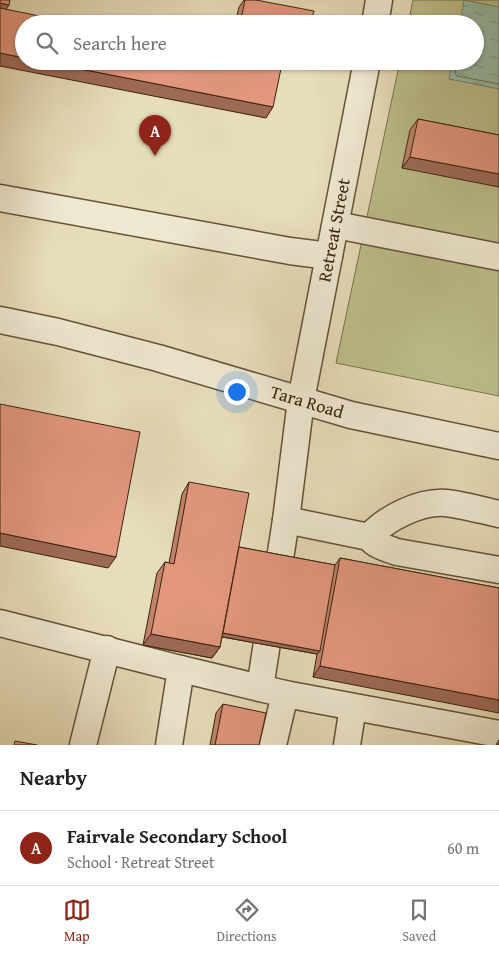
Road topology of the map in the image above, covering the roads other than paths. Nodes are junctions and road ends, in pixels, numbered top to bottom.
1 (379, 0) edge
2 (376, 15) edge
3 (365, 70) edge
4 (0, 198) edge
5 (336, 225) junction
6 (329, 256) junction
7 (499, 257) edge
8 (0, 320) edge
9 (301, 400) junction
10 (499, 446) edge
11 (499, 514) edge
12 (286, 520) junction
13 (369, 537) junction
14 (499, 570) edge
15 (0, 623) edge
16 (107, 649) junction
17 (181, 669) junction
18 (260, 688) junction
19 (285, 694) junction
20 (353, 707) junction
21 (499, 734) edge
22 (83, 745) edge
23 (169, 745) edge
24 (273, 745) edge
25 (347, 745) edge

1 - 2 street
3 - 5 street, Retreat Street
4 - 6 street
5 - 6 street, Retreat Street
5 - 7 street
6 - 9 street, Retreat Street
8 - 9 street, Tara Road
9 - 10 street, Tara Road
9 - 12 street, Retreat Street
11 - 13 street
12 - 13 street
12 - 18 street, Retreat Street
13 - 14 street
15 - 16 street
16 - 17 street
16 - 22 street
17 - 18 street
17 - 23 street
18 - 19 street
19 - 20 street
19 - 24 street
20 - 21 street
20 - 25 street

